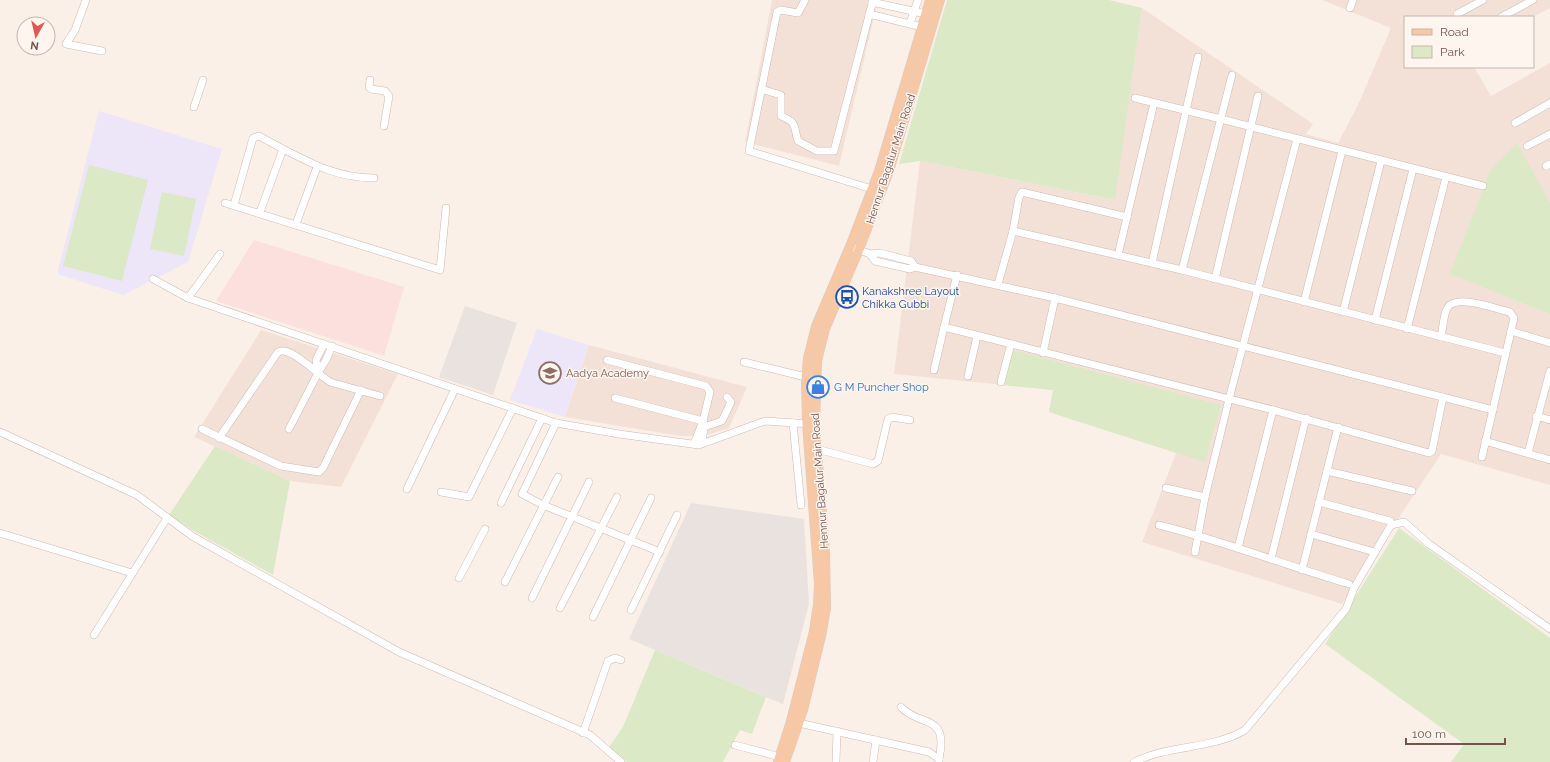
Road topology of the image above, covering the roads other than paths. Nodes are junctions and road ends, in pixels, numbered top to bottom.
1 (86, 0) edge
2 (805, 0) edge
3 (918, 0) edge
4 (930, 0) edge
5 (940, 0) edge
6 (1353, 0) edge
7 (1483, 0) edge
8 (1533, 0) edge
9 (872, 1) edge
10 (1350, 8) dead end
11 (914, 11) junction
12 (869, 14) junction
13 (926, 14) junction
14 (1458, 14) dead end
15 (1503, 16) edge
16 (910, 23) junction
17 (922, 27) junction
18 (102, 51) dead end
19 (1198, 57) dead end
20 (1232, 75) dead end
21 (203, 80) dead end
22 (370, 80) dead end
23 (761, 89) junction
24 (1258, 96) dead end
25 (1135, 98) dead end
26 (1154, 103) junction
27 (1550, 103) edge
28 (194, 107) dead end
29 (1187, 111) junction
30 (1221, 119) junction
31 (1515, 123) dead end
32 (384, 126) dead end
33 (1251, 128) junction
34 (1550, 134) edge
35 (1297, 139) junction
36 (1527, 146) dead end
37 (283, 150) junction
38 (1342, 151) junction
39 (1381, 161) junction
40 (317, 167) junction
41 (1413, 169) junction
42 (1446, 177) junction
43 (374, 178) dead end
44 (1482, 186) dead end
45 (872, 189) junction
46 (225, 203) dead end
47 (234, 205) junction
48 (446, 208) dead end
49 (260, 212) junction
50 (1127, 217) junction
51 (296, 224) junction
52 (1012, 231) junction
53 (855, 248) junction
54 (220, 254) dead end
55 (1118, 255) junction
56 (1152, 263) junction
57 (1182, 270) junction
58 (957, 274) junction
59 (153, 279) dead end
60 (1215, 279) junction
61 (998, 284) junction
62 (1258, 290) junction
63 (188, 298) junction
64 (1055, 298) junction
65 (1304, 302) junction
66 (1343, 312) junction
67 (1375, 320) junction
68 (944, 327) junction
69 (1407, 329) junction
70 (1510, 331) junction
71 (977, 336) junction
72 (1441, 337) junction
73 (324, 344) junction
74 (1011, 344) junction
75 (1550, 344) edge
76 (332, 346) junction
77 (1244, 347) junction
78 (1043, 353) junction
79 (1505, 353) junction
80 (607, 360) dead end
81 (744, 362) dead end
82 (934, 370) dead end
83 (1550, 371) edge
84 (318, 373) junction
85 (968, 376) dead end
86 (806, 377) junction
87 (1549, 381) edge
88 (1001, 382) dead end
89 (455, 389) junction
90 (361, 390) junction
91 (380, 396) dead end
92 (727, 396) dead end
93 (1443, 397) junction
94 (615, 398) dead end
95 (1229, 399) junction
96 (513, 408) junction
97 (1273, 410) junction
98 (1492, 410) junction
99 (1536, 416) junction
100 (542, 418) junction
101 (1306, 418) junction
102 (910, 420) dead end
103 (1550, 420) edge
104 (556, 423) junction
105 (703, 424) junction
106 (793, 424) junction
107 (811, 424) junction
108 (1338, 427) junction
109 (290, 428) dead end
110 (202, 430) dead end
111 (0, 432) edge
112 (219, 438) junction
113 (1485, 441) junction
114 (694, 444) junction
115 (702, 444) junction
116 (817, 449) junction
117 (1528, 453) junction
118 (1482, 457) dead end
119 (1550, 460) edge
120 (1327, 471) junction
121 (558, 477) dead end
122 (589, 482) dead end
123 (1166, 488) dead end
124 (407, 489) dead end
125 (1412, 491) dead end
126 (441, 492) dead end
127 (617, 497) dead end
128 (1205, 497) junction
129 (650, 498) dead end
130 (1319, 502) junction
131 (501, 503) dead end
132 (544, 505) junction
133 (801, 505) dead end
134 (677, 515) dead end
135 (572, 516) junction
136 (167, 518) junction
137 (1390, 521) dead end
138 (1159, 525) dead end
139 (602, 528) junction
140 (485, 529) dead end
141 (0, 533) edge
142 (1197, 534) junction
143 (1311, 534) junction
144 (630, 539) junction
145 (1238, 548) junction
146 (1371, 550) dead end
147 (660, 552) junction
148 (1195, 552) dead end
149 (1271, 559) junction
150 (1302, 570) junction
151 (132, 573) junction
152 (459, 578) dead end
153 (505, 582) dead end
154 (1349, 584) dead end
155 (532, 598) dead end
156 (560, 608) dead end
157 (631, 610) dead end
158 (593, 617) dead end
159 (1550, 629) edge
160 (94, 635) dead end
161 (621, 660) dead end
162 (901, 708) dead end
163 (795, 722) junction
164 (837, 731) junction
165 (583, 732) junction
166 (876, 740) junction
167 (735, 745) dead end
168 (781, 760) edge
169 (939, 760) edge
170 (621, 762) edge
171 (836, 762) edge
172 (873, 762) edge
173 (1134, 762) edge

1 - 18 street
2 - 23 street
3 - 11 street
4 - 13 main road, Hennur Bagalur Main Road
5 - 53 main road, Hennur Bagalur Main Road
6 - 10 street
7 - 14 street
8 - 15 street
9 - 11 street
9 - 12 street
11 - 13 street
11 - 16 street
12 - 16 street
12 - 23 street
13 - 17 main road, Hennur Bagalur Main Road
16 - 17 street
17 - 45 main road, Hennur Bagalur Main Road
19 - 29 street
20 - 30 street
21 - 28 street
22 - 32 street
23 - 45 street
24 - 33 street
25 - 26 street
26 - 29 street
26 - 50 street
27 - 31 street
29 - 30 street
29 - 56 street
30 - 33 street
30 - 57 street
33 - 35 street
33 - 60 street
34 - 36 street
35 - 38 street
35 - 62 street
37 - 40 street
37 - 47 street
37 - 49 street
38 - 39 street
38 - 65 street
39 - 41 street
39 - 66 street
40 - 43 street
40 - 51 street
41 - 42 street
41 - 67 street
42 - 44 street
42 - 69 street
45 - 53 main road, Hennur Bagalur Main Road
46 - 47 street
47 - 49 street
48 - 51 street
49 - 51 street
50 - 52 street
50 - 55 street
52 - 55 street
52 - 61 street
53 - 58 street
53 - 86 main road, Hennur Bagalur Main Road
53 - 107 main road, Hennur Bagalur Main Road
54 - 63 street
55 - 56 street
56 - 57 street
57 - 60 street
58 - 61 street
58 - 68 street
59 - 63 street
60 - 62 street
61 - 64 street
62 - 65 street
62 - 77 street
63 - 73 street
64 - 77 street
64 - 78 street
65 - 66 street
66 - 67 street
67 - 69 street
68 - 71 street
68 - 82 street
69 - 72 street
70 - 72 street
70 - 75 street
70 - 79 street
71 - 74 street
71 - 85 street
72 - 79 street
73 - 76 street
73 - 84 street
74 - 78 street
74 - 88 street
76 - 84 street
76 - 89 street
77 - 93 street
77 - 95 street
78 - 95 street
79 - 98 street
80 - 105 street
81 - 86 street
83 - 87 street
84 - 90 street
84 - 109 street
84 - 112 street
86 - 107 main road, Hennur Bagalur Main Road
87 - 99 street
89 - 96 street
89 - 124 street
90 - 91 street
90 - 112 street
92 - 105 street
93 - 98 street
93 - 108 street
94 - 105 street
95 - 97 street
95 - 128 street
96 - 100 street
96 - 126 street
97 - 101 street
97 - 145 street
98 - 113 street
99 - 103 street
99 - 117 street
100 - 104 street
100 - 131 street
101 - 108 street
101 - 149 street
102 - 116 street
104 - 114 street
104 - 132 street
105 - 114 street
105 - 115 street
106 - 107 street
106 - 115 street
106 - 133 street
107 - 116 main road, Hennur Bagalur Main Road
107 - 163 main road, Hennur Bagalur Main Road
108 - 120 street
110 - 112 street
111 - 136 street
113 - 117 street
113 - 118 street
114 - 115 street
116 - 163 main road, Hennur Bagalur Main Road
117 - 119 street
120 - 125 street
120 - 130 street
121 - 132 street
122 - 135 street
123 - 128 street
127 - 139 street
128 - 142 street
129 - 144 street
130 - 137 street
130 - 143 street
132 - 135 street
132 - 153 street
134 - 147 street
135 - 139 street
135 - 155 street
136 - 151 street
136 - 165 street
138 - 142 street
139 - 144 street
139 - 156 street
140 - 152 street
141 - 151 street
142 - 145 street
142 - 148 street
143 - 146 street
143 - 150 street
144 - 147 street
144 - 158 street
145 - 149 street
147 - 157 street
149 - 150 street
150 - 154 street
151 - 160 street
159 - 173 street
161 - 165 street
162 - 169 street
163 - 164 street
163 - 168 main road, Hennur Bagalur Main Road
164 - 166 street
164 - 171 street
165 - 170 street
166 - 169 street
166 - 172 street
167 - 168 street

